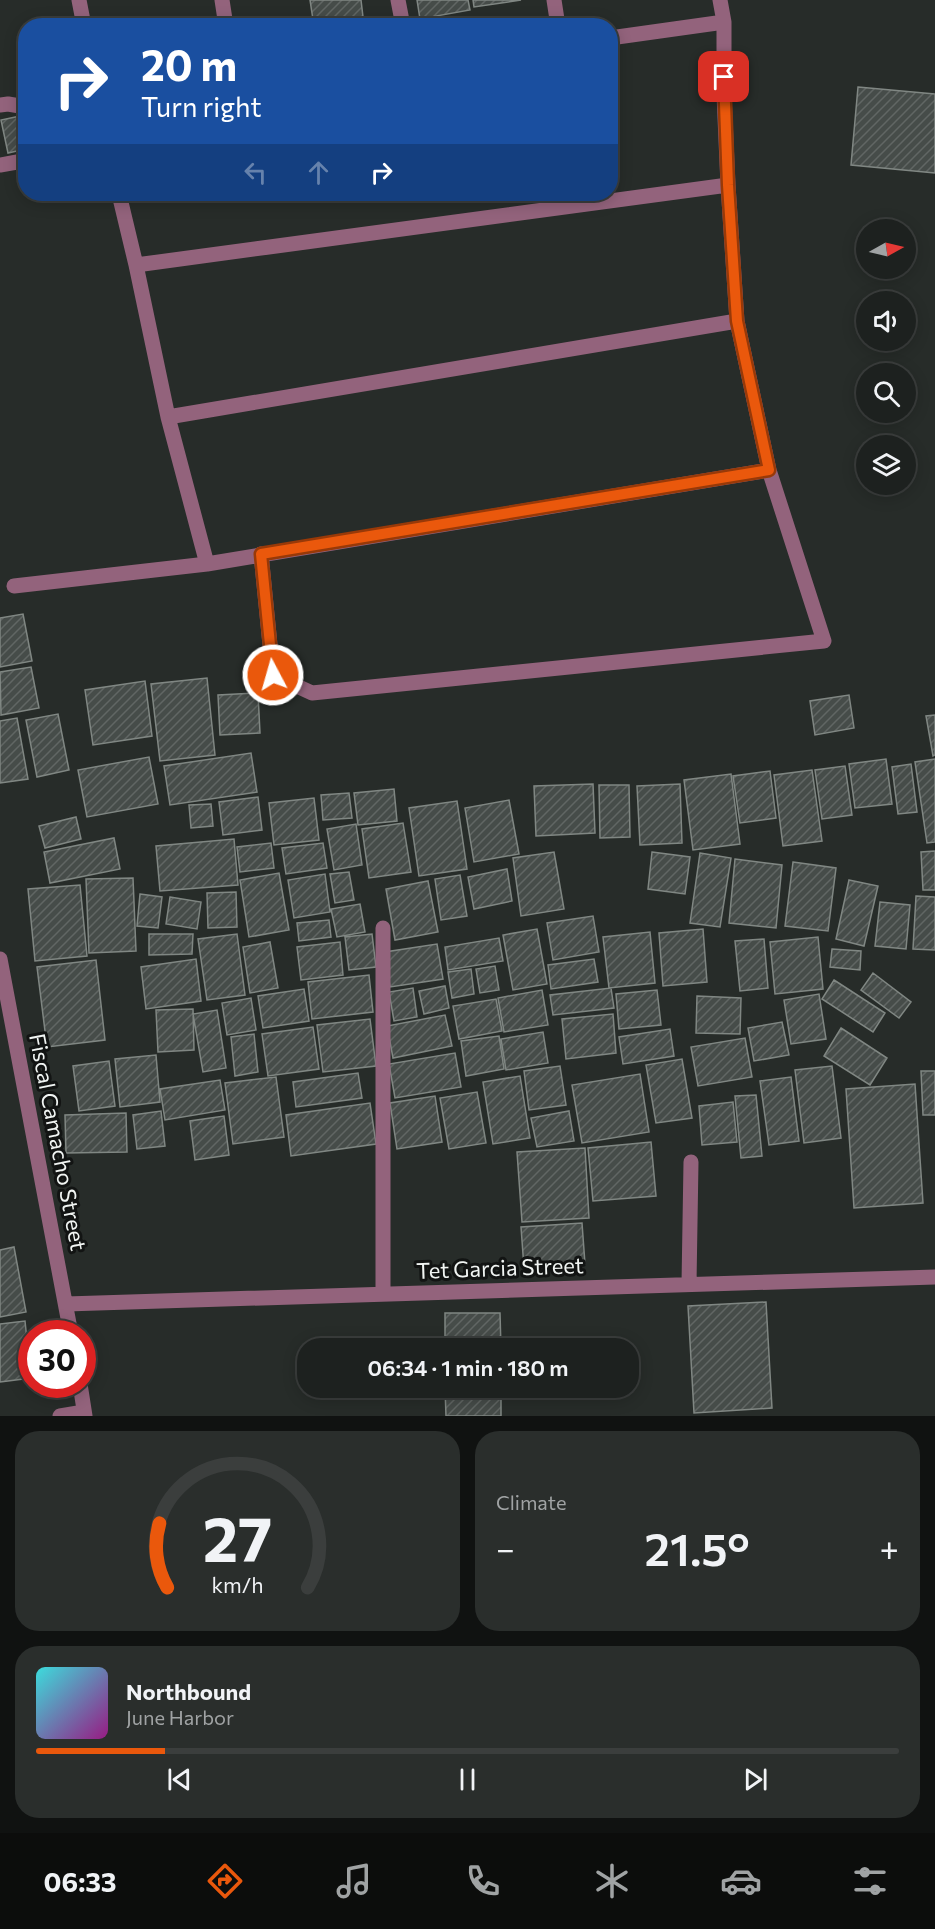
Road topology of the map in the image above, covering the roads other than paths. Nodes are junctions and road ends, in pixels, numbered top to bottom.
1 (79, 0) edge
2 (222, 0) edge
3 (398, 0) edge
4 (554, 0) edge
5 (720, 0) edge
6 (82, 18) edge
7 (225, 18) edge
8 (401, 18) edge
9 (557, 18) edge
10 (724, 22) junction
11 (618, 37) edge
12 (0, 105) edge
13 (18, 106) edge
14 (18, 162) edge
15 (0, 165) edge
16 (728, 185) junction
17 (618, 200) edge
18 (121, 201) edge
19 (610, 201) edge
20 (136, 265) junction
21 (737, 321) junction
22 (168, 417) junction
23 (769, 470) junction
24 (261, 554) junction
25 (207, 564) junction
26 (14, 586) dead end
27 (382, 928) dead end
28 (0, 959) edge
29 (691, 1162) dead end
30 (935, 1277) edge
31 (689, 1284) junction
32 (383, 1294) junction
33 (66, 1304) junction
34 (69, 1320) edge
35 (82, 1398) edge
36 (85, 1414) edge
37 (60, 1416) edge

1 - 6 street
2 - 7 street
3 - 8 street
4 - 9 street
5 - 10 street
10 - 11 street
10 - 16 street
12 - 13 street
14 - 15 street
16 - 17 street
16 - 21 street
18 - 20 street
19 - 20 street
20 - 22 street
21 - 22 street
21 - 23 street
22 - 25 street
23 - 24 street
23 - 24 street
24 - 25 street
25 - 26 street
27 - 32 street
28 - 33 street, Fiscal Camacho Street
29 - 31 street
30 - 31 street, Tet Garcia Street
31 - 32 street, Tet Garcia Street
32 - 33 street, Tet Garcia Street
33 - 34 street, Fiscal Camacho Street
35 - 36 street
36 - 37 street

